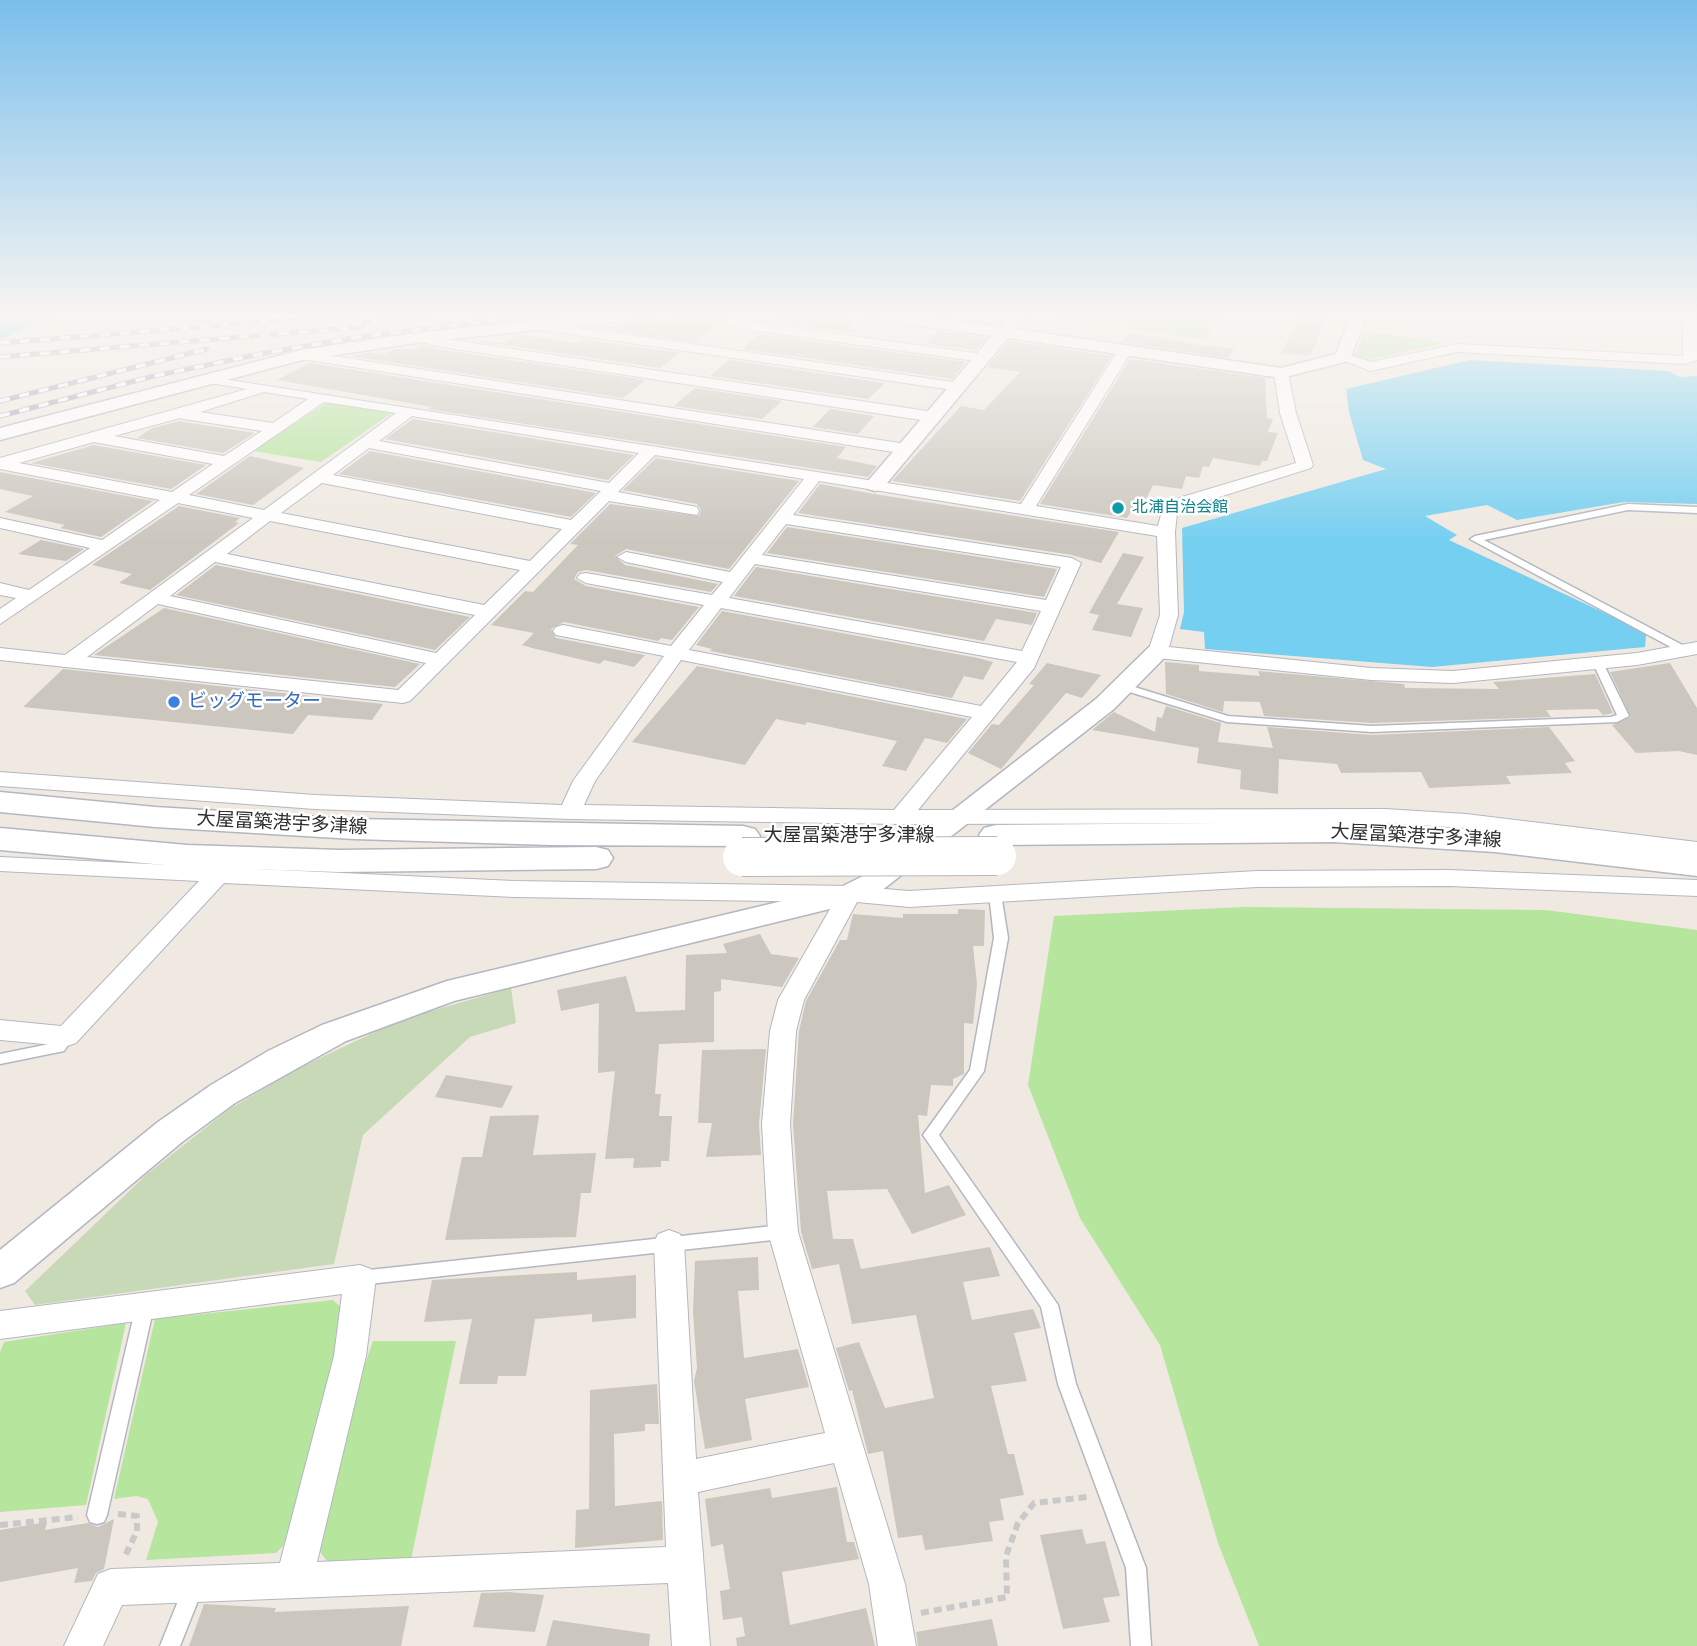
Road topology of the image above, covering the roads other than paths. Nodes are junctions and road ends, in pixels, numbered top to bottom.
1 (168, 390) edge
2 (265, 390) edge
3 (273, 390) edge
4 (531, 390) edge
5 (649, 390) edge
6 (750, 390) edge
7 (958, 390) edge
8 (1100, 390) edge
9 (1284, 390) edge
10 (321, 397) junction
11 (632, 405) junction
12 (174, 412) junction
13 (408, 412) junction
14 (934, 417) junction
15 (275, 428) junction
16 (0, 434) edge
17 (88, 436) junction
18 (365, 443) junction
19 (652, 449) junction
20 (905, 449) junction
21 (230, 462) junction
22 (0, 464) edge
23 (815, 476) junction
24 (318, 477) junction
25 (875, 485) junction
26 (608, 492) junction
27 (177, 498) junction
28 (1025, 510) junction
29 (1697, 510) edge
30 (691, 511) dead end
31 (269, 515) junction
32 (781, 518) junction
33 (0, 523) edge
34 (574, 526) junction
35 (1166, 532) junction
36 (107, 545) junction
37 (212, 556) junction
38 (626, 557) dead end
39 (748, 558) junction
40 (534, 567) junction
41 (732, 578) junction
42 (586, 579) dead end
43 (0, 589) edge
44 (32, 596) junction
45 (155, 598) junction
46 (712, 603) junction
47 (1052, 607) junction
48 (489, 612) junction
49 (0, 618) edge
50 (569, 636) dead end
51 (1690, 649) edge
52 (1158, 652) junction
53 (676, 653) junction
54 (3, 657) edge
55 (1028, 658) junction
56 (440, 660) junction
57 (68, 662) junction
58 (1598, 663) junction
59 (1124, 687) junction
60 (985, 713) junction
61 (0, 779) edge
62 (0, 802) edge
63 (570, 812) junction
64 (963, 816) junction
65 (900, 817) junction
66 (0, 839) edge
67 (997, 846) junction
68 (742, 847) junction
69 (1697, 849) edge
70 (0, 864) edge
71 (1697, 866) edge
72 (887, 874) junction
73 (218, 875) junction
74 (1697, 887) edge
75 (850, 894) junction
76 (995, 894) junction
77 (909, 899) junction
78 (0, 1030) edge
79 (67, 1036) junction
80 (0, 1059) edge
81 (783, 1232) junction
82 (669, 1243) junction
83 (0, 1272) edge
84 (360, 1278) junction
85 (146, 1306) junction
86 (0, 1325) edge
87 (843, 1445) junction
88 (679, 1479) junction
89 (97, 1516) dead end
90 (686, 1564) junction
91 (294, 1581) junction
92 (194, 1585) junction
93 (895, 1632) edge
94 (83, 1646) edge
95 (170, 1646) edge
96 (691, 1646) edge
97 (1141, 1646) edge

1 - 16 street
2 - 12 street
3 - 10 street
4 - 11 street
5 - 11 street
6 - 14 street
7 - 14 street
8 - 28 street
9 - 35 street
10 - 13 street
10 - 15 street
11 - 20 street
12 - 15 street
12 - 17 street
13 - 18 street
13 - 19 street
14 - 20 street
15 - 21 street
17 - 21 street
17 - 22 street
18 - 24 street
18 - 26 street
19 - 23 street
19 - 26 street
20 - 25 street
21 - 27 street
22 - 27 street
23 - 25 street
23 - 32 street
24 - 31 street
24 - 34 street
25 - 28 street
26 - 30 street
26 - 34 street
27 - 31 street
27 - 36 street
28 - 35 street
29 - 51 lane
31 - 37 street
31 - 40 street
32 - 39 street
32 - 47 street
33 - 36 street
34 - 40 street
35 - 52 street
36 - 44 street
37 - 45 street
37 - 48 street
38 - 41 street
39 - 41 street
39 - 47 street
40 - 48 street
41 - 46 street
42 - 46 street
43 - 44 street
44 - 49 street
45 - 56 street
45 - 57 street
46 - 53 street
46 - 55 street
47 - 55 street
48 - 56 street
50 - 53 street
51 - 58 street
52 - 58 street
52 - 59 street
53 - 60 street
53 - 63 street
54 - 57 street
55 - 60 street
56 - 57 street
58 - 59 lane
59 - 64 street
60 - 65 street
61 - 63 street
62 - 68 main road, 大屋冨築港宇多津線
63 - 65 street
64 - 65 street
64 - 69 street
64 - 72 street
66 - 68 main road, 大屋冨築港宇多津線
67 - 68 main road, 大屋冨築港宇多津線, bridge
67 - 71 main road, 大屋冨築港宇多津線
67 - 74 main road, 大屋冨築港宇多津線
70 - 73 street
72 - 75 street
72 - 77 street
73 - 75 street
73 - 79 street
74 - 76 street
75 - 77 street
75 - 81 street
75 - 83 street
76 - 77 street
76 - 97 lane
78 - 79 street
79 - 80 lane
81 - 82 lane
81 - 87 street
82 - 84 lane
82 - 88 street
84 - 85 street
84 - 91 street
85 - 86 street
85 - 89 lane
87 - 88 street
87 - 93 street
88 - 90 street
90 - 91 street
90 - 96 street
91 - 92 street
92 - 94 street
92 - 95 lane

